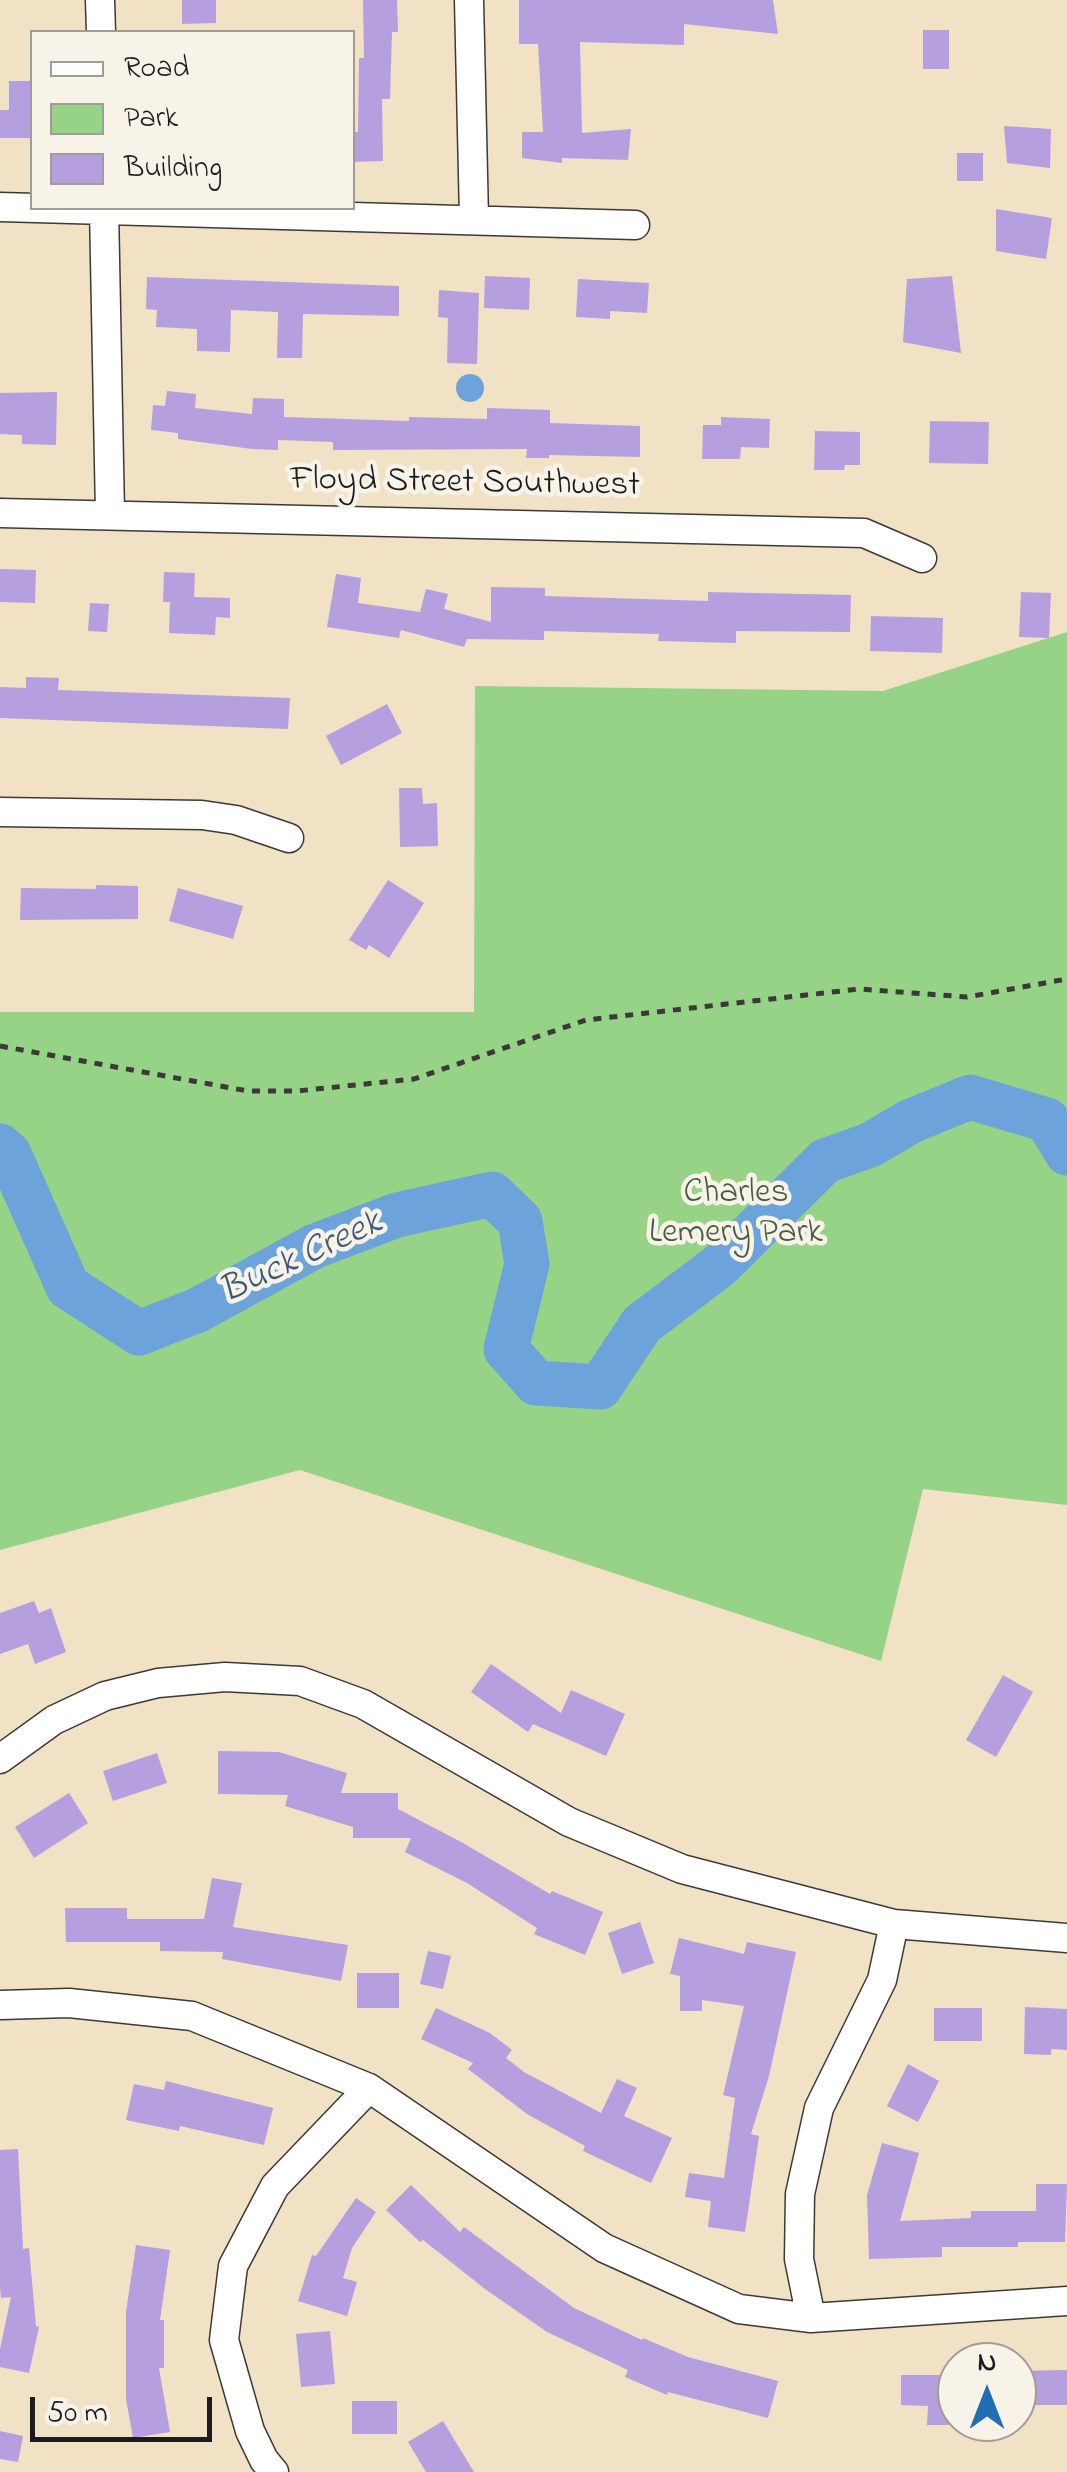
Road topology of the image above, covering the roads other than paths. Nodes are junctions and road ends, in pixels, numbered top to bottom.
1 (100, 0) edge
2 (469, 0) edge
3 (100, 30) edge
4 (0, 207) edge
5 (30, 208) edge
6 (104, 210) edge
7 (145, 210) edge
8 (474, 218) junction
9 (634, 224) dead end
10 (0, 512) edge
11 (110, 514) junction
12 (922, 558) dead end
13 (0, 812) edge
14 (289, 838) dead end
15 (0, 1758) edge
16 (894, 1924) junction
17 (1067, 1938) edge
18 (0, 2005) edge
19 (369, 2088) junction
20 (1067, 2301) edge
21 (811, 2318) junction
22 (274, 2472) edge

1 - 3 street
2 - 8 street
4 - 5 street
6 - 11 street
7 - 8 street
8 - 9 street
10 - 11 street, Floyd Street Southwest
11 - 12 street, Floyd Street Southwest
13 - 14 street
15 - 16 street
16 - 17 street
16 - 21 street
18 - 19 street
19 - 21 street
19 - 22 street
20 - 21 street

